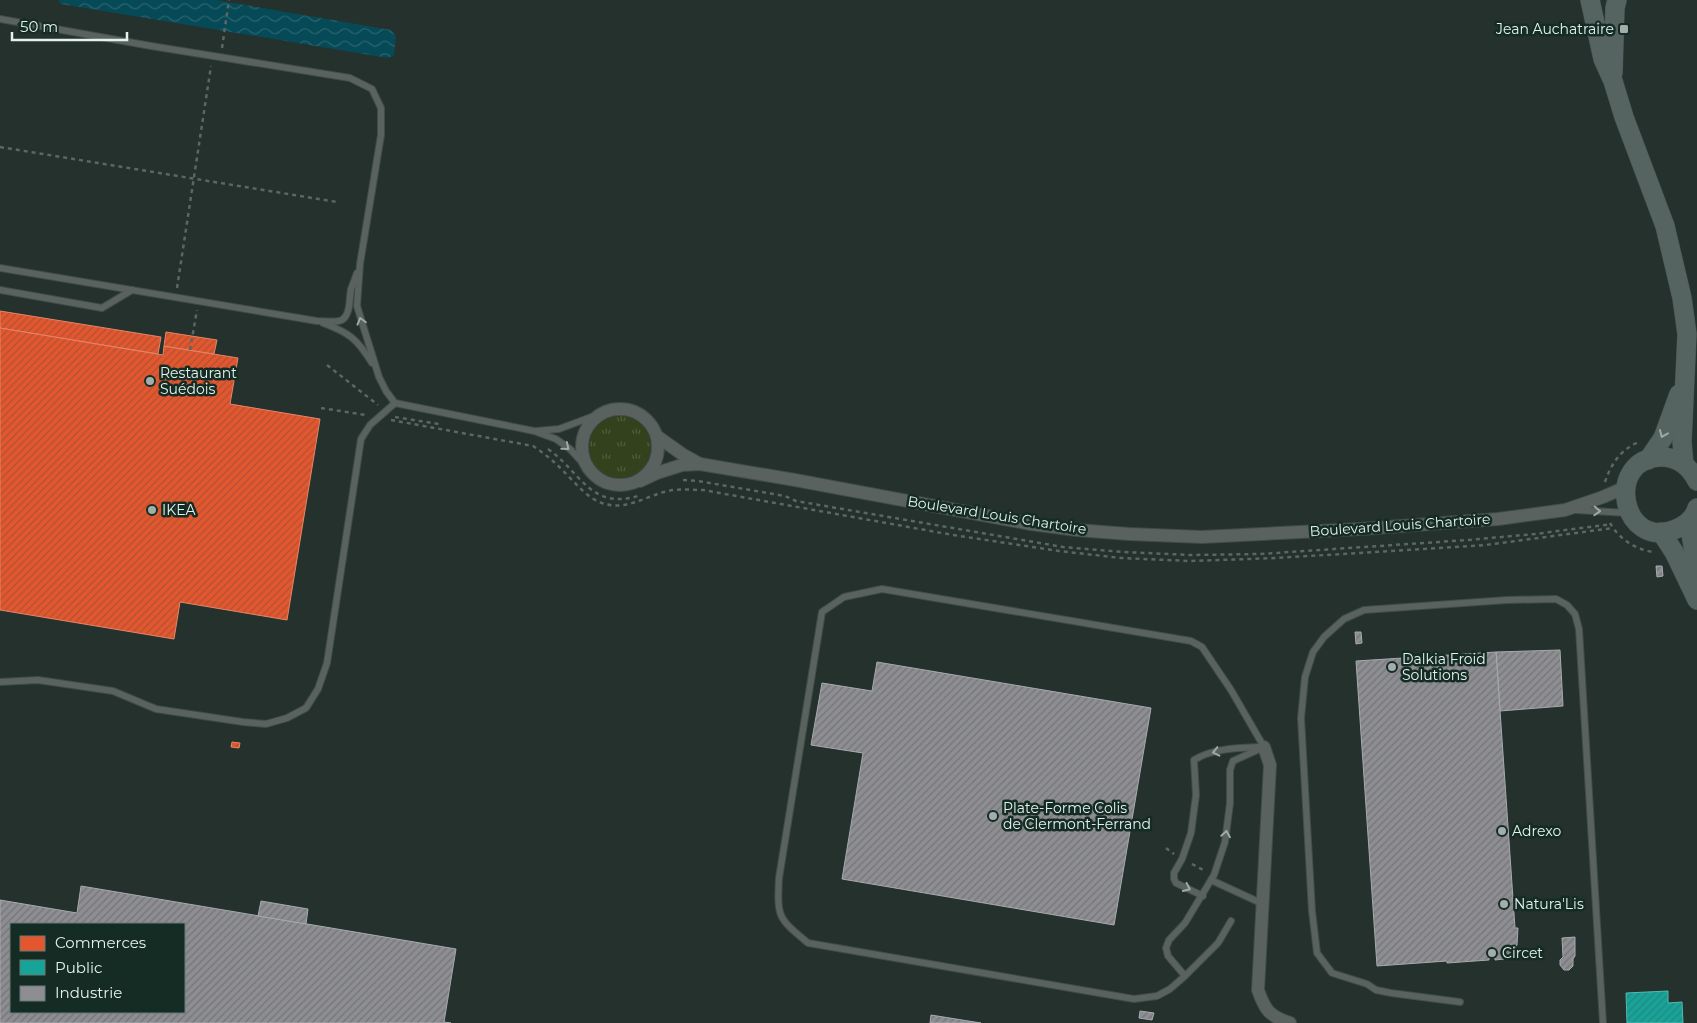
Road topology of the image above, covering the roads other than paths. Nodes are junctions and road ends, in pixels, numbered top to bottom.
1 (1590, 0) edge
2 (1617, 0) edge
3 (0, 19) edge
4 (1613, 81) junction
5 (360, 264) junction
6 (0, 268) edge
7 (0, 290) edge
8 (132, 290) junction
9 (318, 321) junction
10 (375, 368) junction
11 (1686, 374) junction
12 (395, 403) junction
13 (602, 413) junction
14 (534, 431) junction
15 (658, 437) junction
16 (1648, 460) junction
17 (700, 464) junction
18 (1684, 464) junction
19 (591, 472) junction
20 (640, 481) junction
21 (1697, 481) edge
22 (1626, 487) junction
23 (1565, 510) junction
24 (1630, 513) junction
25 (1693, 514) edge
26 (1661, 532) junction
27 (1697, 572) edge
28 (1697, 600) edge
29 (0, 682) edge
30 (1264, 747) junction
31 (1211, 880) junction
32 (1202, 896) junction
33 (1263, 904) junction
34 (1232, 921) dead end
35 (1185, 976) junction
36 (1460, 1002) dead end
37 (1290, 1023) edge
38 (1603, 1023) edge

1 - 4 main road
2 - 4 main road
3 - 5 lane
4 - 11 main road
5 - 9 lane
10 -> 5 lane
6 - 8 lane
7 - 8 lane
8 - 9 lane
9 - 10 lane
10 - 12 lane
11 -> 16 main road
11 - 18 main road
12 - 14 lane
12 - 29 lane
13 - 14 lane
13 - 15 street
13 - 19 street
14 -> 19 lane
15 - 17 street
15 - 20 street
16 - 18 main road
16 - 22 main road
17 - 20 street
17 - 23 street, Boulevard Louis Chartoire
18 - 21 main road
19 - 20 street
22 - 23 street, Boulevard Louis Chartoire
22 - 24 main road
23 -> 24 lane
24 - 26 main road
25 - 26 main road
25 - 27 main road
26 - 28 main road
31 -> 30 lane
30 -> 32 lane
30 - 33 street
30 - 35 lane
31 - 32 lane
31 - 33 lane
32 - 35 lane
33 - 37 street
34 - 35 lane
36 - 38 lane

